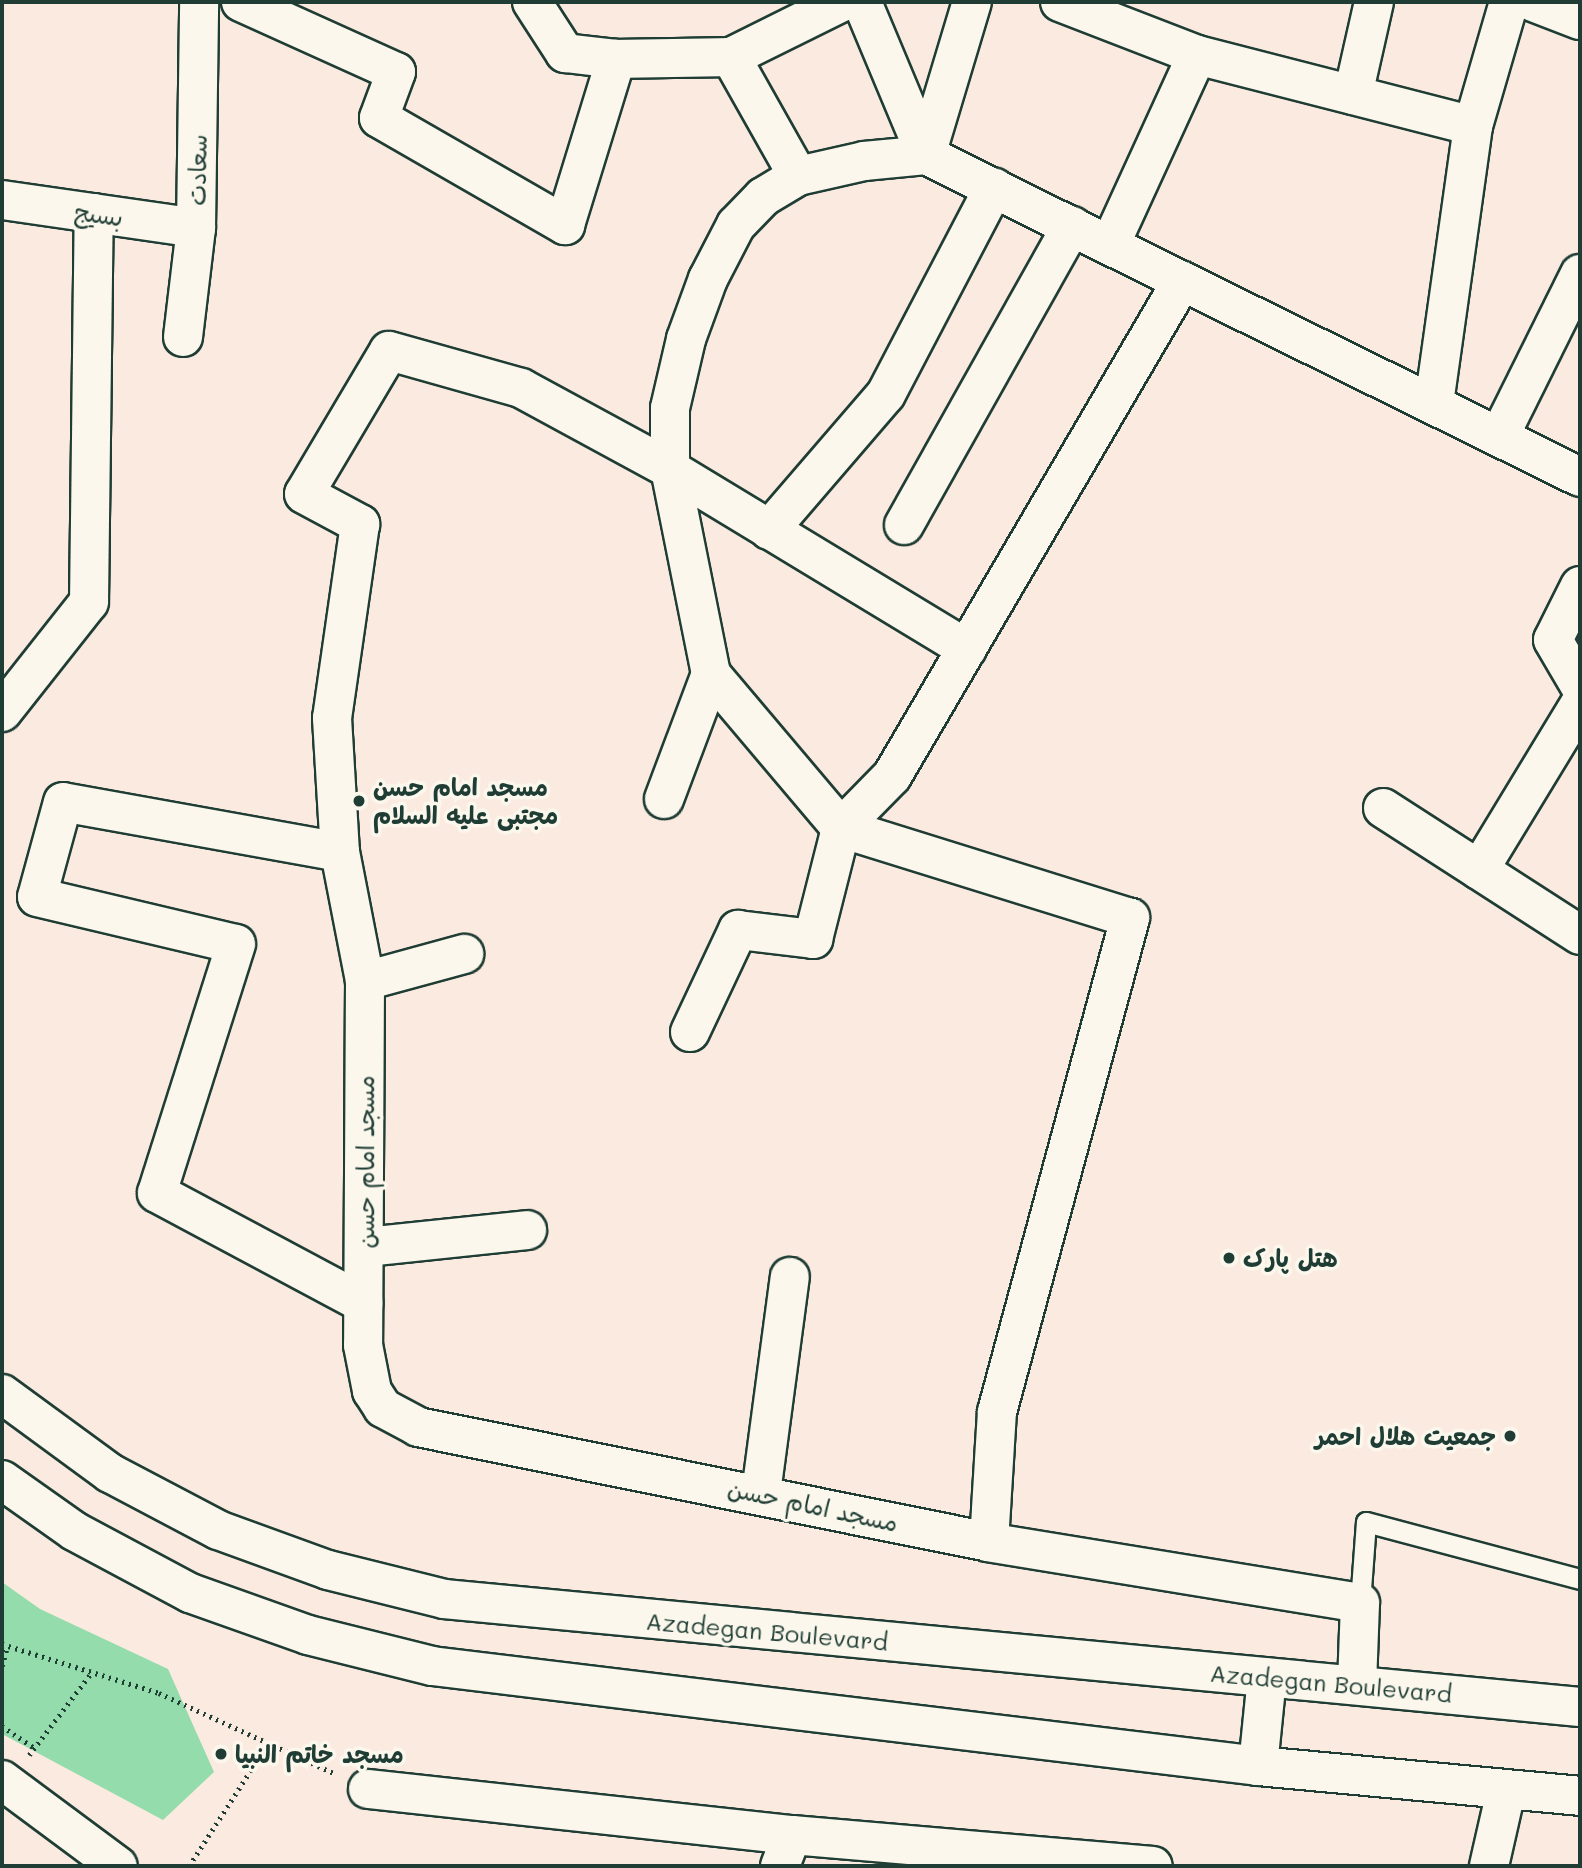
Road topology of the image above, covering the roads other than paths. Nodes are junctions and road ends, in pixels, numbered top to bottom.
1 (199, 2) edge
2 (241, 2) edge
3 (532, 2) edge
4 (842, 2) edge
5 (862, 2) edge
6 (972, 2) edge
7 (1060, 2) edge
8 (1374, 2) edge
9 (1509, 2) edge
10 (1533, 2) edge
11 (1580, 20) edge
12 (1197, 55) junction
13 (731, 57) junction
14 (616, 59) junction
15 (1353, 95) junction
16 (1473, 126) junction
17 (926, 155) junction
18 (798, 176) junction
19 (994, 187) junction
20 (2, 200) edge
21 (94, 214) junction
22 (1072, 226) junction
23 (196, 228) junction
24 (1110, 244) junction
25 (1580, 274) edge
26 (1182, 281) junction
27 (183, 337) dead end
28 (1434, 404) junction
29 (1499, 437) junction
30 (670, 469) junction
31 (1580, 477) edge
32 (904, 525) dead end
33 (769, 530) junction
34 (1580, 586) edge
35 (967, 649) junction
36 (711, 674) junction
37 (1580, 686) edge
38 (1580, 704) edge
39 (2, 712) edge
40 (664, 799) dead end
41 (1383, 808) dead end
42 (841, 828) junction
43 (340, 852) junction
44 (1479, 870) junction
45 (1580, 935) edge
46 (464, 954) dead end
47 (365, 981) junction
48 (690, 1032) dead end
49 (527, 1230) dead end
50 (366, 1247) junction
51 (790, 1278) dead end
52 (363, 1303) junction
53 (2, 1394) edge
54 (2, 1480) edge
55 (761, 1493) junction
56 (989, 1542) junction
57 (1580, 1580) edge
58 (1360, 1603) junction
59 (1267, 1677) junction
60 (1357, 1685) junction
61 (1580, 1707) edge
62 (1258, 1766) junction
63 (4, 1782) edge
64 (368, 1789) road end
65 (1506, 1791) junction
66 (1580, 1797) edge
67 (786, 1851) edge
68 (118, 1866) edge
69 (1153, 1866) edge
70 (1489, 1866) edge

1 - 23 street, سعادت
2 - 14 street
3 - 14 street
4 - 13 street
5 - 17 street
6 - 17 street
7 - 12 street
8 - 15 street
9 - 16 street
10 - 11 street
12 - 15 street
12 - 24 street
13 - 14 street
13 - 18 street
15 - 16 street
16 - 28 street
17 - 18 street
17 - 19 street
18 - 30 street
19 - 22 street
19 - 33 street
20 - 21 street, بسیج
21 - 23 street, بسیج
21 - 39 street
22 - 24 street
22 - 32 street
23 - 27 street, سعادت
24 - 26 street
25 - 29 street
26 - 28 street
26 - 35 street
28 - 29 street
29 - 31 street
30 - 33 street
30 - 36 street
30 - 43 street, مسجد امام حسن
33 - 35 street
34 - 37 street
35 - 42 street
36 - 40 street
36 - 42 street
38 - 44 street
41 - 44 street
42 - 48 street
42 - 56 street
43 - 47 street, مسجد امام حسن
43 - 52 street
44 - 45 street
46 - 47 street
47 - 50 street, مسجد امام حسن
49 - 50 street
50 - 52 street, مسجد امام حسن
51 - 55 street
52 - 55 street, مسجد امام حسن
53 - 59 street, Azadegan Boulevard
54 - 62 street
55 - 56 street, مسجد امام حسن
56 - 58 street, مسجد امام حسن
57 - 58 lane
58 - 60 street
59 - 60 street, Azadegan Boulevard
59 - 62 street
60 - 61 street, Azadegan Boulevard
62 - 65 street
63 - 68 street
64 - 67 street
65 - 66 street
65 - 70 street
67 - 69 street

